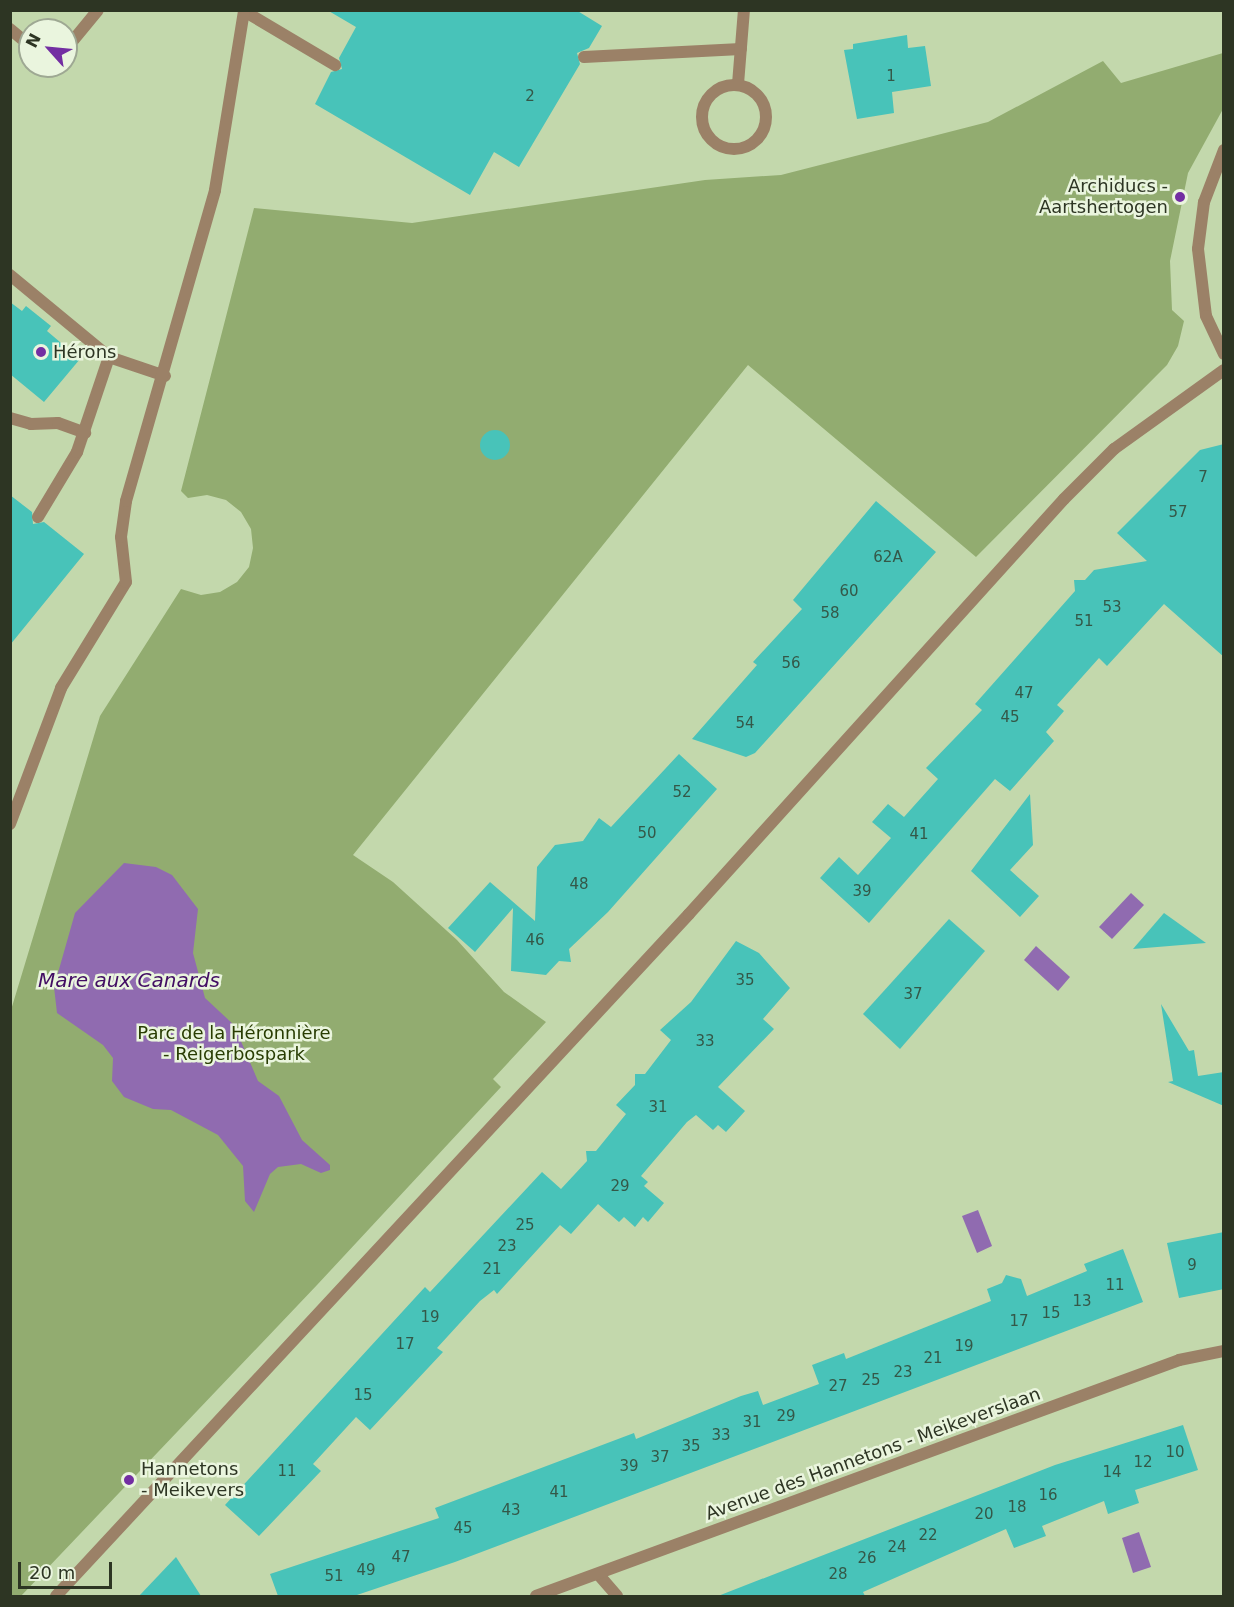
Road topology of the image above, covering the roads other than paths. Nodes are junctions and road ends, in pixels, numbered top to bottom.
1 (98, 10) edge
2 (744, 10) edge
3 (244, 11) edge
4 (78, 34) edge
5 (741, 49) junction
6 (584, 57) dead end
7 (335, 65) dead end
8 (738, 84) junction
9 (1224, 150) edge
10 (10, 275) edge
11 (1224, 354) edge
12 (109, 357) junction
13 (1224, 369) edge
14 (165, 376) junction
15 (10, 418) edge
16 (85, 433) junction
17 (38, 517) dead end
18 (10, 824) edge
19 (1224, 1351) edge
20 (598, 1574) junction
21 (56, 1596) edge
22 (536, 1596) edge
23 (617, 1596) edge

1 - 4 street
2 - 5 street
3 - 7 street
3 - 14 street
5 - 6 street
5 - 8 street
8 - 8 street
9 - 11 street
10 - 12 street
12 - 14 street
12 - 16 street
13 - 21 street
14 - 18 street
15 - 16 street
16 - 17 street
19 - 20 street, Avenue des Hannetons - Meikeverslaan
20 - 22 street, Avenue des Hannetons - Meikeverslaan
20 - 23 street

